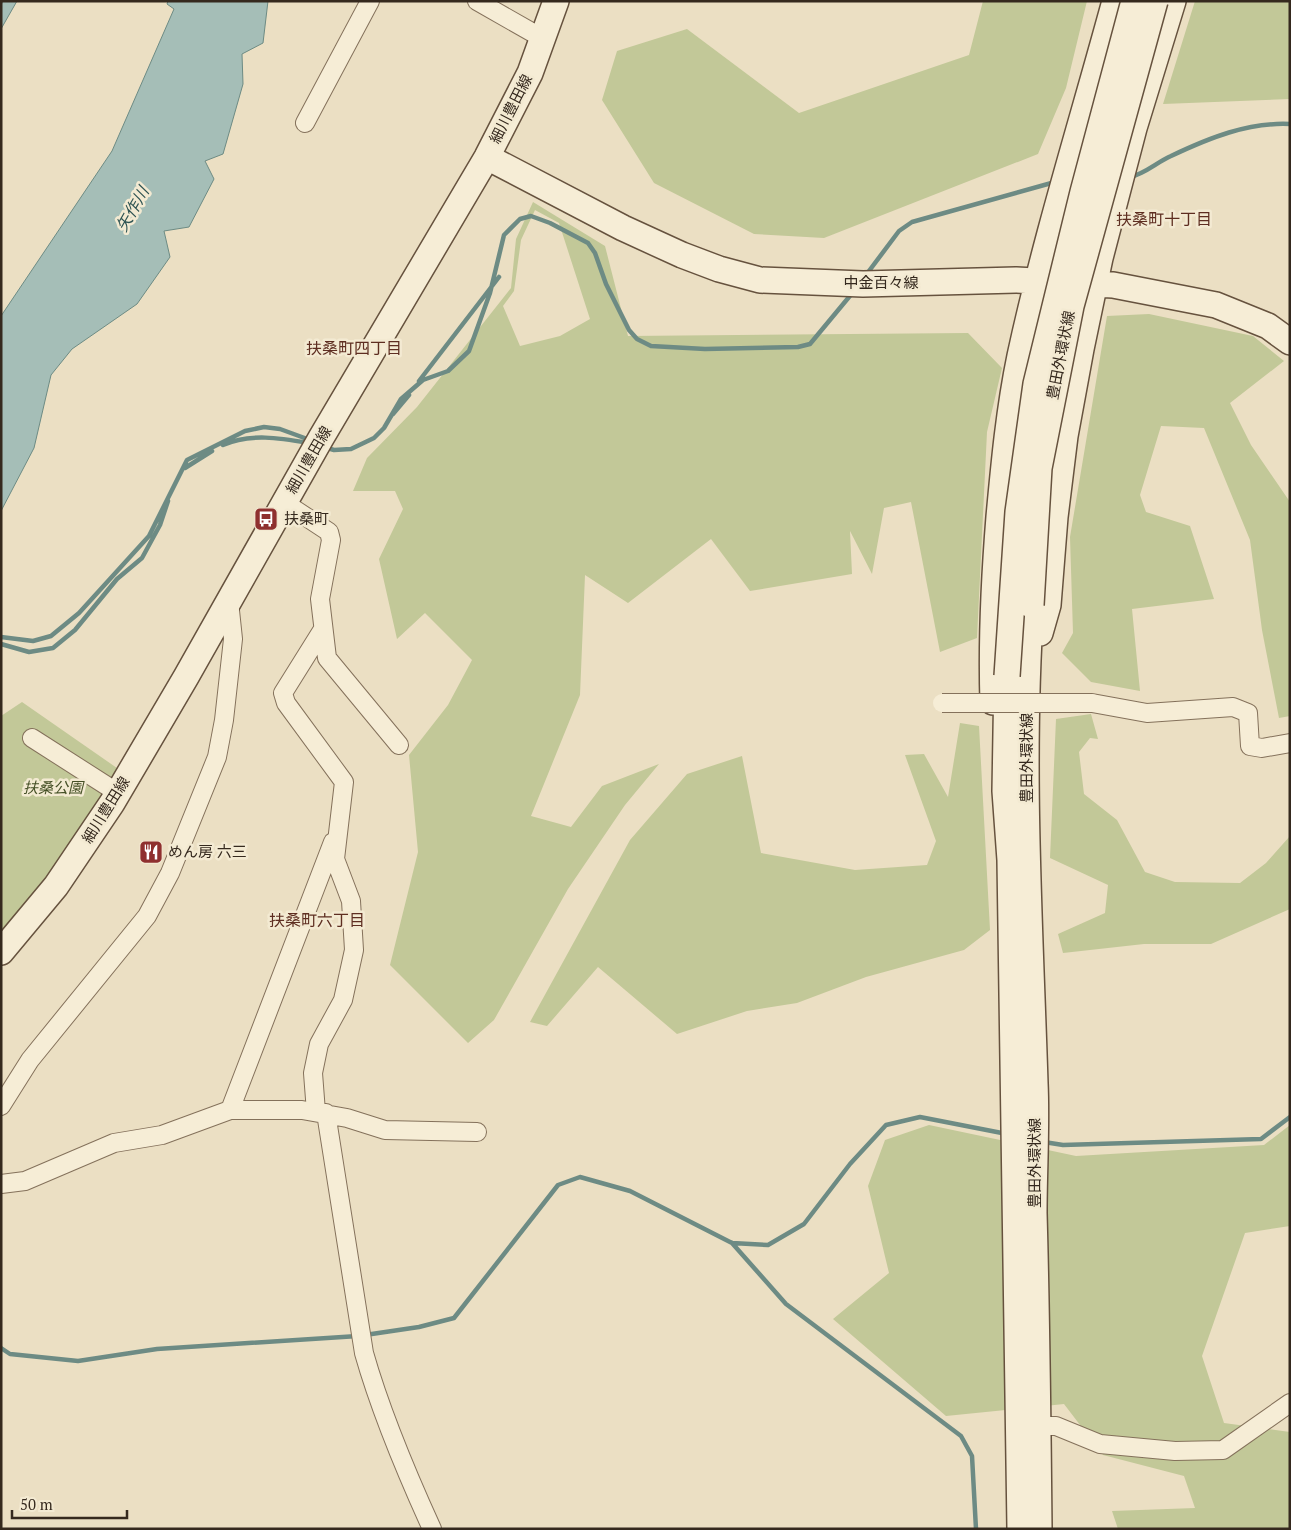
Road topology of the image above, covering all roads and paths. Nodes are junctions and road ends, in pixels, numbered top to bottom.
1 (370, 1) edge
2 (477, 1) edge
3 (1116, 1) edge
4 (1134, 1) edge
5 (1155, 1) edge
6 (1173, 1) edge
7 (558, 2) edge
8 (542, 38) junction
9 (305, 123) dead end
10 (487, 157) junction
11 (1038, 282) junction
12 (1096, 283) junction
13 (1290, 342) edge
14 (284, 503) junction
15 (229, 601) junction
16 (323, 629) junction
17 (1017, 675) junction
18 (942, 703) dead end
19 (32, 738) dead end
20 (1290, 743) edge
21 (399, 745) dead end
22 (1005, 792) junction
23 (118, 793) junction
24 (339, 827) junction
25 (1020, 931) junction
26 (1, 952) edge
27 (1, 1106) edge
28 (230, 1110) junction
29 (321, 1113) junction
30 (477, 1132) dead end
31 (1, 1184) edge
32 (1290, 1403) edge
33 (1032, 1436) junction
34 (432, 1529) edge
35 (1020, 1529) edge
36 (1039, 1529) edge

1 - 9 street
2 - 8 street
3 - 11 street
4 - 17 street, 豊田外環状線, bridge
5 - 17 street, 豊田外環状線, bridge
6 - 12 street
7 - 8 street, 細川豊田線
8 - 10 street, 細川豊田線
10 - 11 street, 中金百々線
10 - 14 street, 細川豊田線
11 - 12 street, 中金百々線
11 - 22 street
12 - 13 street, 中金百々線
12 - 17 street
14 - 15 street, 細川豊田線
14 - 16 street
15 - 23 street, 細川豊田線
15 - 27 street
16 - 21 street
16 - 24 street
17 - 22 street, 豊田外環状線
17 - 25 street, 豊田外環状線
18 - 20 street, bridge
19 - 23 street
22 - 25 street, 豊田外環状線
23 - 26 street, 細川豊田線
24 - 28 street
24 - 29 street
25 - 33 street, 豊田外環状線
28 - 29 street
28 - 31 street
29 - 30 street
29 - 34 street
32 - 33 street
33 - 35 street, 豊田外環状線
33 - 36 street, 豊田外環状線

